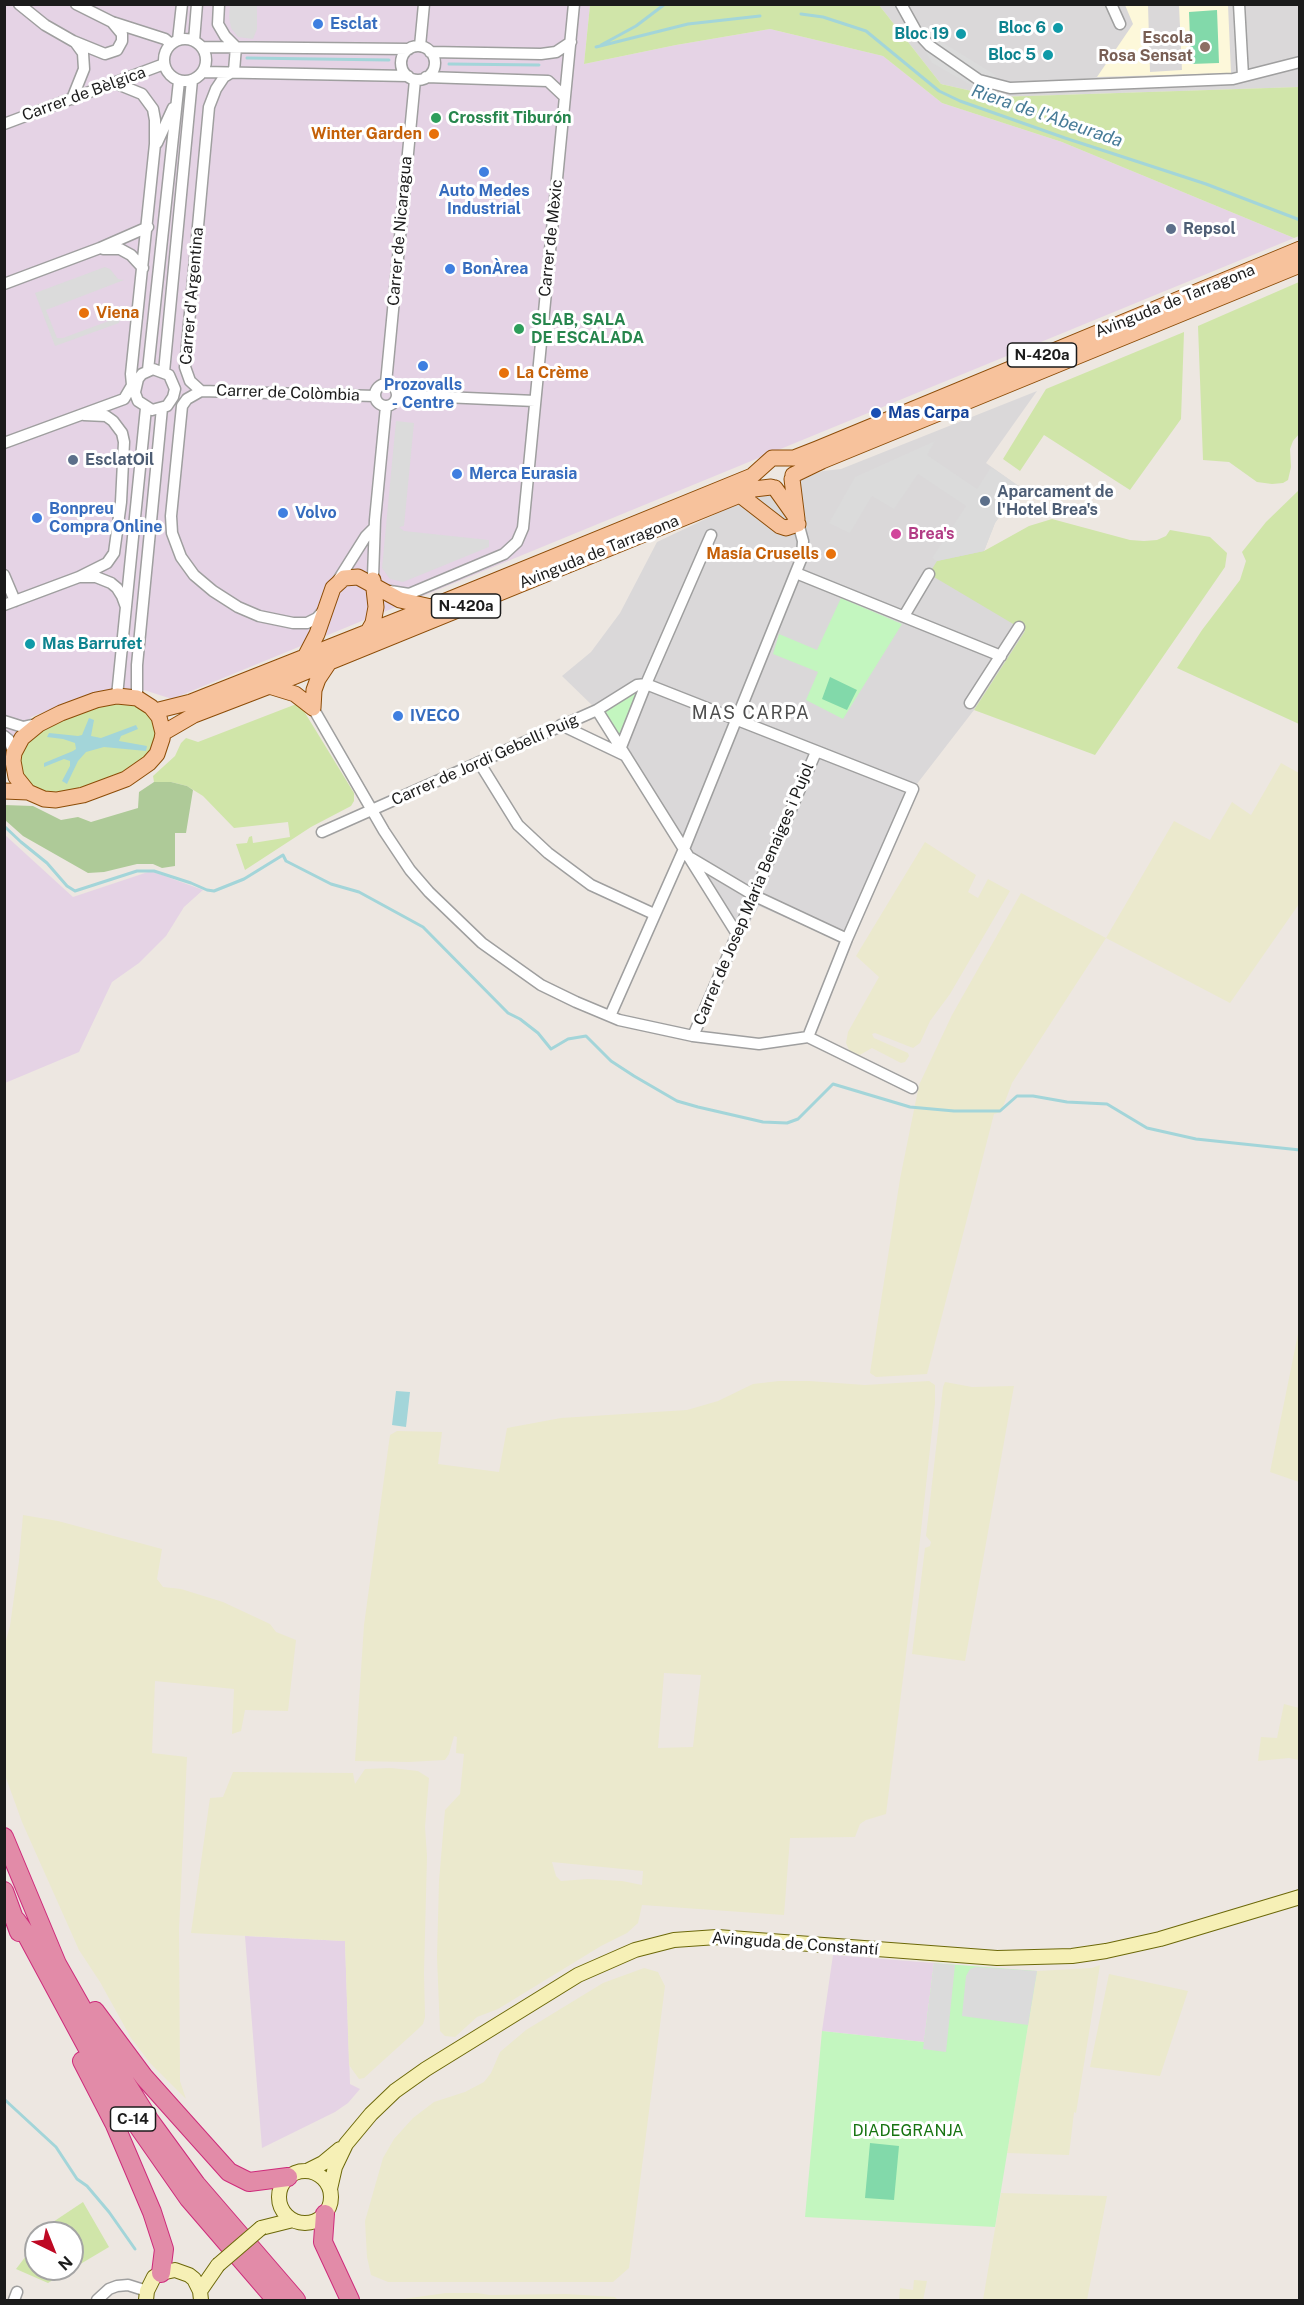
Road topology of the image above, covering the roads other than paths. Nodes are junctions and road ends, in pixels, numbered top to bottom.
1 (20, 4) edge
2 (76, 4) edge
3 (182, 4) edge
4 (197, 4) edge
5 (219, 4) edge
6 (424, 4) edge
7 (574, 4) edge
8 (901, 4) edge
9 (1111, 4) edge
10 (1239, 4) edge
11 (112, 22) junction
12 (1120, 24) dead end
13 (75, 42) junction
14 (175, 42) junction
15 (571, 42) junction
16 (198, 44) junction
17 (236, 47) junction
18 (414, 48) junction
19 (430, 52) junction
20 (1299, 62) edge
21 (164, 64) junction
22 (234, 71) junction
23 (203, 72) junction
24 (1243, 76) junction
25 (416, 78) junction
26 (192, 80) junction
27 (179, 81) junction
28 (115, 83) junction
29 (565, 97) junction
30 (72, 99) junction
31 (177, 99) junction
32 (4, 124) edge
33 (155, 146) junction
34 (148, 226) junction
35 (100, 249) junction
36 (1299, 249) edge
37 (1299, 265) edge
38 (143, 268) junction
39 (4, 284) edge
40 (148, 370) junction
41 (164, 372) junction
42 (386, 383) junction
43 (135, 385) junction
44 (175, 389) junction
45 (196, 390) junction
46 (398, 395) junction
47 (375, 396) junction
48 (123, 399) junction
49 (535, 401) junction
50 (144, 406) junction
51 (386, 406) junction
52 (162, 408) junction
53 (84, 415) junction
54 (142, 440) junction
55 (4, 443) edge
56 (784, 458) junction
57 (763, 466) junction
58 (793, 477) junction
59 (773, 487) junction
60 (740, 495) junction
61 (121, 502) junction
62 (797, 522) junction
63 (374, 528) junction
64 (711, 535) dead end
65 (796, 573) junction
66 (929, 574) dead end
67 (4, 575) edge
68 (79, 577) junction
69 (375, 584) junction
70 (333, 588) junction
71 (10, 603) edge
72 (431, 607) junction
73 (326, 609) junction
74 (127, 610) junction
75 (904, 616) junction
76 (1019, 627) dead end
77 (370, 631) junction
78 (1001, 656) junction
79 (305, 657) junction
80 (330, 661) junction
81 (646, 684) junction
82 (269, 686) junction
83 (117, 696) junction
84 (137, 698) junction
85 (970, 702) dead end
86 (313, 708) junction
87 (597, 710) junction
88 (155, 711) junction
89 (736, 718) junction
90 (4, 721) edge
91 (39, 724) junction
92 (561, 725) junction
93 (163, 733) junction
94 (4, 736) edge
95 (624, 751) junction
96 (816, 752) junction
97 (10, 761) edge
98 (479, 762) junction
99 (4, 791) edge
100 (28, 792) junction
101 (372, 810) junction
102 (321, 832) dead end
103 (686, 853) junction
104 (755, 896) junction
105 (654, 914) junction
106 (737, 934) junction
107 (847, 939) junction
108 (609, 1016) junction
109 (693, 1036) junction
110 (808, 1037) junction
111 (912, 1089) dead end
112 (4, 1837) edge
113 (4, 1891) edge
114 (1299, 1897) edge
115 (16, 1920) junction
116 (50, 1943) junction
117 (346, 2144) junction
118 (307, 2171) junction
119 (288, 2177) junction
120 (330, 2189) junction
121 (279, 2200) junction
122 (325, 2214) junction
123 (293, 2220) junction
124 (261, 2228) junction
125 (219, 2265) junction
126 (161, 2273) junction
127 (189, 2275) junction
128 (146, 2296) edge
129 (200, 2296) edge
130 (97, 2301) edge
131 (276, 2301) edge
132 (296, 2301) edge
133 (350, 2301) edge

1 - 13 street
2 - 11 street
3 - 14 street
4 - 16 street
5 - 17 street
6 - 18 street
7 - 15 street, Carrer de Mèxic
8 - 24 street
9 - 12 street
10 - 24 street
11 - 13 street
11 - 14 street
13 - 30 street
14 - 16 street
14 - 21 street
15 - 19 street
15 - 29 street, Carrer de Mèxic
16 - 17 street
16 - 23 street
17 - 18 street
17 - 22 street
18 - 19 street
18 - 25 street
19 - 25 street
20 - 24 street
21 - 27 street
21 - 28 street, Carrer de Bèlgica
22 - 23 street
22 - 25 street
22 - 45 street, Carrer d'Argentina
23 - 26 street
25 - 29 street
25 - 42 street, Carrer de Nicaragua
26 - 27 street
26 - 41 street, Carrer d'Argentina
27 - 31 street
28 - 30 street, Carrer de Bèlgica
28 - 33 street
29 - 49 street, Carrer de Mèxic
30 - 32 street, Carrer de Bèlgica
31 - 33 street
31 - 40 street
33 - 34 street
34 - 35 street
34 - 38 street
35 - 38 street
35 - 39 street
36 - 56 main road, Avinguda de Tarragona / N-420a
37 - 58 main road, Avinguda de Tarragona / N-420a
38 - 43 street
40 - 41 street
40 - 43 street
41 - 44 street
42 - 46 street
42 - 47 street
43 - 48 street
43 - 50 street
44 - 45 street, Carrer de Colòmbia
44 - 52 street
45 - 47 street, Carrer de Colòmbia
45 - 73 street
46 - 49 street
46 - 51 street
47 - 51 street
48 - 50 street
48 - 53 street
49 - 69 street, Carrer de Mèxic
50 - 52 street
50 - 54 street
51 - 63 street
52 - 84 street
53 - 55 street
53 - 61 street
54 - 61 street
54 - 74 street
56 - 57 main road, N-420a
56 - 58 main road
57 - 59 main road
57 - 72 main road, Avinguda de Tarragona / N-420a
58 - 59 main road, N-420a
58 - 62 main road
59 - 60 main road, Avinguda de Tarragona / N-420a
59 - 62 main road
60 - 62 main road
60 - 80 main road, Avinguda de Tarragona / N-420a
61 - 68 street
62 - 65 street
63 - 69 street
63 - 70 street
64 - 81 street
65 - 75 street
65 - 89 street
66 - 75 street
67 - 71 street
68 - 71 street
68 - 74 street
69 - 70 main road, N-420a
69 - 72 main road, N-420a
69 - 77 main road
70 - 73 main road
72 - 77 main road, Avinguda de Tarragona / N-420a
73 - 79 main road
74 - 83 street
75 - 78 street
76 - 78 street
77 - 79 main road, Avinguda de Tarragona / N-420a
77 - 80 main road, N-420a
78 - 85 street
79 - 88 main road, Avinguda de Tarragona / N-420a
80 - 82 main road, Avinguda de Tarragona / N-420a
80 - 86 main road
81 - 87 street, Carrer de Jordi Gebellí Puig
81 - 89 street
81 - 95 street
82 - 86 main road
82 - 93 main road, Avinguda de Tarragona / N-420a
83 - 84 main road
83 - 91 main road
84 - 88 main road
86 - 101 street
87 - 92 street, Carrer de Jordi Gebellí Puig
87 - 95 street
88 - 93 main road
89 - 96 street
89 - 103 street
90 - 91 street
91 - 97 main road
92 - 95 street
92 - 98 street, Carrer de Jordi Gebellí Puig
93 - 100 main road
94 - 97 street
95 - 103 street
96 - 104 street, Carrer de Josep Maria Benaiges i Pujol
96 - 107 street
97 - 100 main road
98 - 101 street, Carrer de Jordi Gebellí Puig
98 - 105 street
99 - 100 main road
101 - 102 street, Carrer de Jordi Gebellí Puig
101 - 108 street
103 - 104 street
103 - 105 street
103 - 106 street
104 - 106 street, Carrer de Josep Maria Benaiges i Pujol
104 - 107 street
105 - 108 street
106 - 109 street, Carrer de Josep Maria Benaiges i Pujol
107 - 110 street
108 - 109 street
109 - 110 street
110 - 111 street
112 - 116 highway, C-14
113 - 115 highway, C-14
114 - 117 main road, Avinguda de Constantí
115 - 126 highway
115 - 131 highway, C-14
116 - 119 highway
116 - 132 highway, C-14
117 - 118 main road
117 - 120 main road
118 - 119 main road
118 - 120 main road
119 - 121 main road
120 - 122 main road
121 - 123 main road
121 - 124 main road
122 - 123 main road
122 - 133 highway
123 - 124 main road
124 - 125 main road, bridge
125 - 127 main road
125 - 129 main road
126 - 127 main road
126 - 128 main road
127 - 129 main road
128 - 130 street

